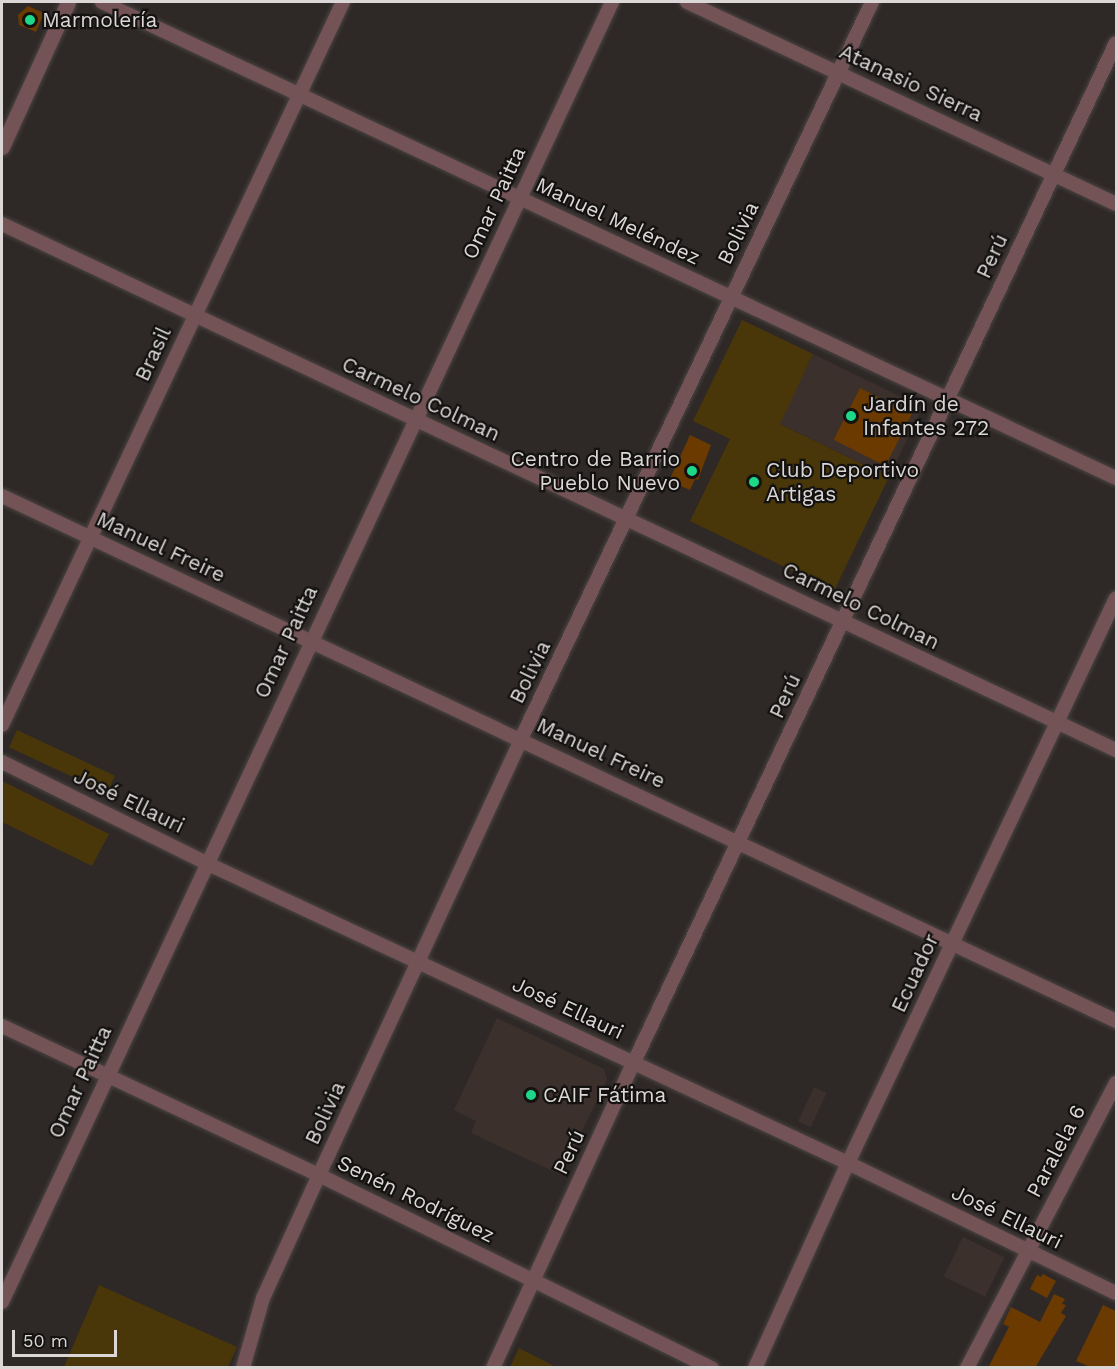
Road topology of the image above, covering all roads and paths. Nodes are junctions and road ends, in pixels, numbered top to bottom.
1 (68, 2) edge
2 (102, 2) edge
3 (343, 2) edge
4 (612, 2) edge
5 (687, 2) edge
6 (872, 2) edge
7 (1116, 44) edge
8 (838, 72) junction
9 (300, 92) junction
10 (2, 147) edge
11 (1054, 175) junction
12 (520, 198) junction
13 (1116, 204) edge
14 (2, 224) edge
15 (730, 297) junction
16 (194, 316) junction
17 (948, 398) junction
18 (415, 419) junction
19 (1116, 478) edge
20 (2, 496) edge
21 (628, 518) junction
22 (89, 537) junction
23 (1116, 598) edge
24 (844, 620) junction
25 (310, 640) junction
26 (1057, 723) junction
27 (2, 725) edge
28 (522, 739) junction
29 (1116, 750) edge
30 (2, 762) edge
31 (739, 841) junction
32 (207, 863) junction
33 (952, 943) junction
34 (418, 961) junction
35 (1116, 1021) edge
36 (2, 1026) edge
37 (634, 1062) junction
38 (107, 1075) junction
39 (1116, 1083) edge
40 (848, 1163) junction
41 (319, 1175) junction
42 (1027, 1251) junction
43 (8, 1274) edge
44 (532, 1280) junction
45 (1116, 1293) edge
46 (2, 1302) edge
47 (243, 1368) edge
48 (493, 1368) edge
49 (712, 1368) edge
50 (755, 1368) edge
51 (967, 1368) edge

1 - 10 street
2 - 9 street, Manuel Meléndez
3 - 9 street, Brasil
4 - 12 street, Omar Paitta
5 - 8 street, Atanasio Sierra
6 - 8 street, Bolivia
7 - 11 street, Perú
8 - 11 street, Atanasio Sierra
8 - 15 street, Bolivia
9 - 12 street, Manuel Meléndez
9 - 16 street, Brasil
11 - 13 street, Atanasio Sierra
11 - 17 street, Perú
12 - 15 street, Manuel Meléndez
12 - 18 street, Omar Paitta
14 - 16 street, Carmelo Colman
15 - 17 street, Manuel Meléndez
15 - 21 street, Bolivia
16 - 18 street, Carmelo Colman
16 - 22 street, Brasil
17 - 19 street, Manuel Meléndez
17 - 24 street, Perú
18 - 21 street, Carmelo Colman
18 - 25 street, Omar Paitta
20 - 22 street, Manuel Freire
21 - 24 street, Carmelo Colman
21 - 28 street, Bolivia
22 - 25 street, Manuel Freire
22 - 27 street, Brasil
23 - 26 street, Ecuador
24 - 26 street, Carmelo Colman
24 - 31 street, Perú
25 - 28 street, Manuel Freire
25 - 32 street, Omar Paitta
26 - 29 street, Carmelo Colman
26 - 33 street, Ecuador
28 - 31 street, Manuel Freire
28 - 34 street, Bolivia
30 - 32 street, José Ellauri
31 - 33 street, Manuel Freire
31 - 37 street, Perú
32 - 34 street, José Ellauri
32 - 38 street, Omar Paitta
33 - 35 street, Manuel Freire
33 - 40 street, Ecuador
34 - 37 street, José Ellauri
34 - 41 street, Bolivia
36 - 38 street, Senén Rodríguez
37 - 40 street, José Ellauri
37 - 44 street, Perú
38 - 41 street, Senén Rodríguez
38 - 43 street, Omar Paitta
39 - 42 street, Paralela 6
40 - 42 street, José Ellauri
40 - 50 street, Ecuador
41 - 44 street, Senén Rodríguez
41 - 47 street, Bolivia
42 - 45 street, José Ellauri
42 - 51 street, Paralela 6
43 - 46 street, Omar Paitta
44 - 48 street, Perú
44 - 49 street, Senén Rodríguez

